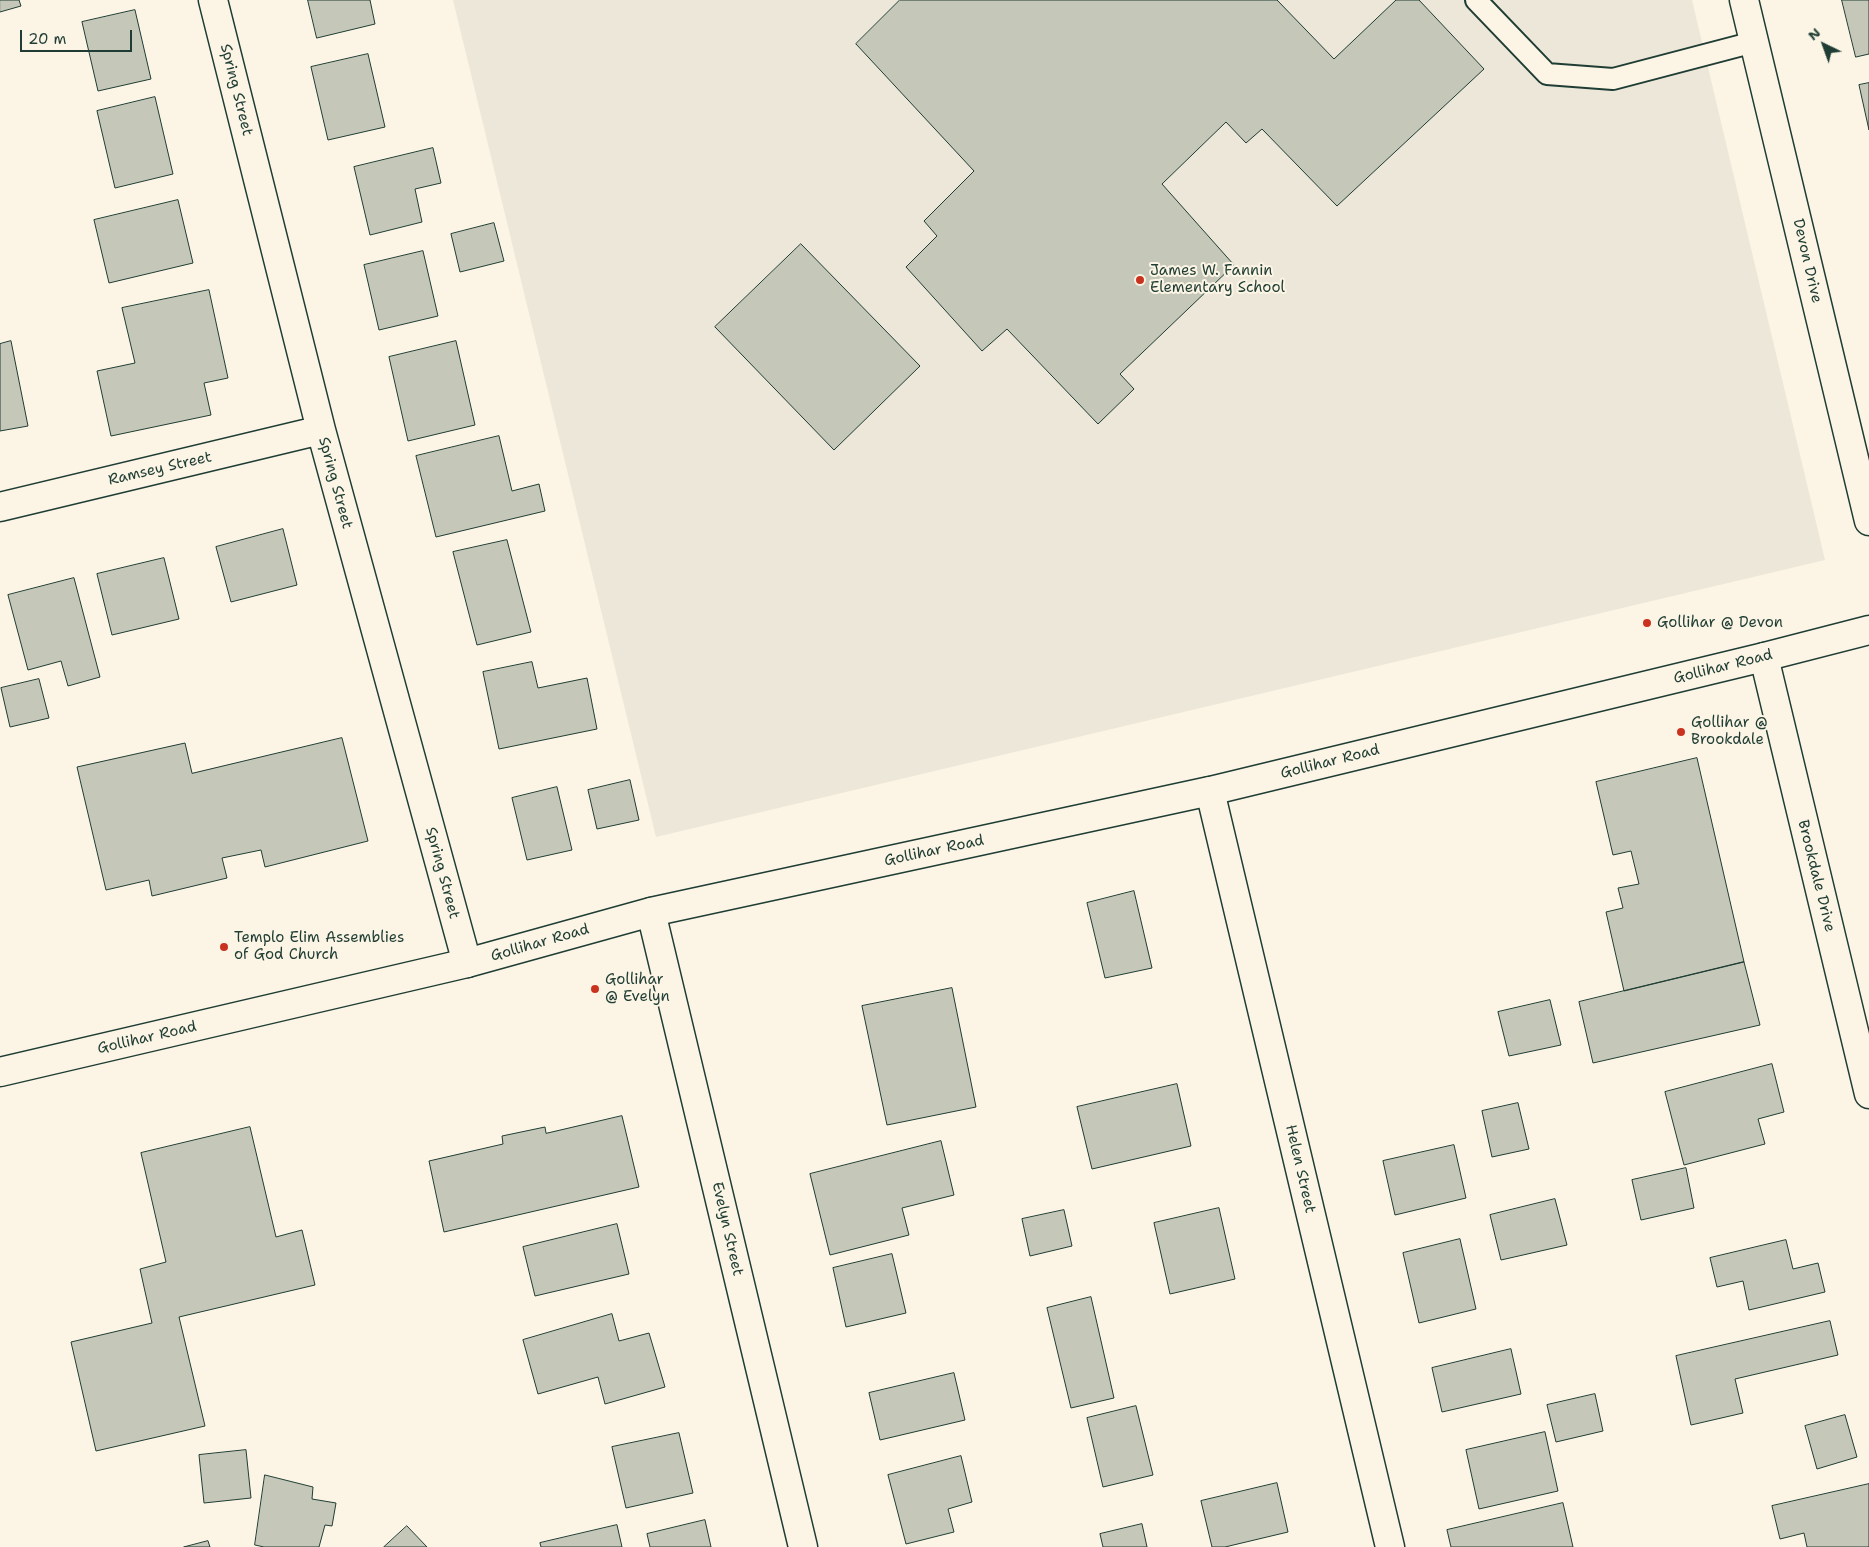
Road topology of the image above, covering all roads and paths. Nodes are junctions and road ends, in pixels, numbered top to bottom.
1 (213, 0) edge
2 (1476, 0) edge
3 (1744, 0) edge
4 (1754, 42) junction
5 (321, 430) junction
6 (0, 507) edge
7 (1869, 521) edge
8 (1869, 630) edge
9 (1764, 657) junction
10 (1210, 791) junction
11 (652, 912) junction
12 (467, 963) junction
13 (0, 1072) edge
14 (1869, 1094) edge
15 (803, 1547) edge
16 (1390, 1547) edge

1 - 5 street, Spring Street
2 - 4 lane
3 - 4 street, Devon Drive
4 - 7 street, Devon Drive
5 - 6 street, Ramsey Street
5 - 12 street, Spring Street
8 - 9 street, Gollihar Road
9 - 10 street, Gollihar Road
9 - 14 street, Brookdale Drive
10 - 11 street, Gollihar Road
10 - 16 street, Helen Street
11 - 12 street, Gollihar Road
11 - 15 street, Evelyn Street
12 - 13 street, Gollihar Road

